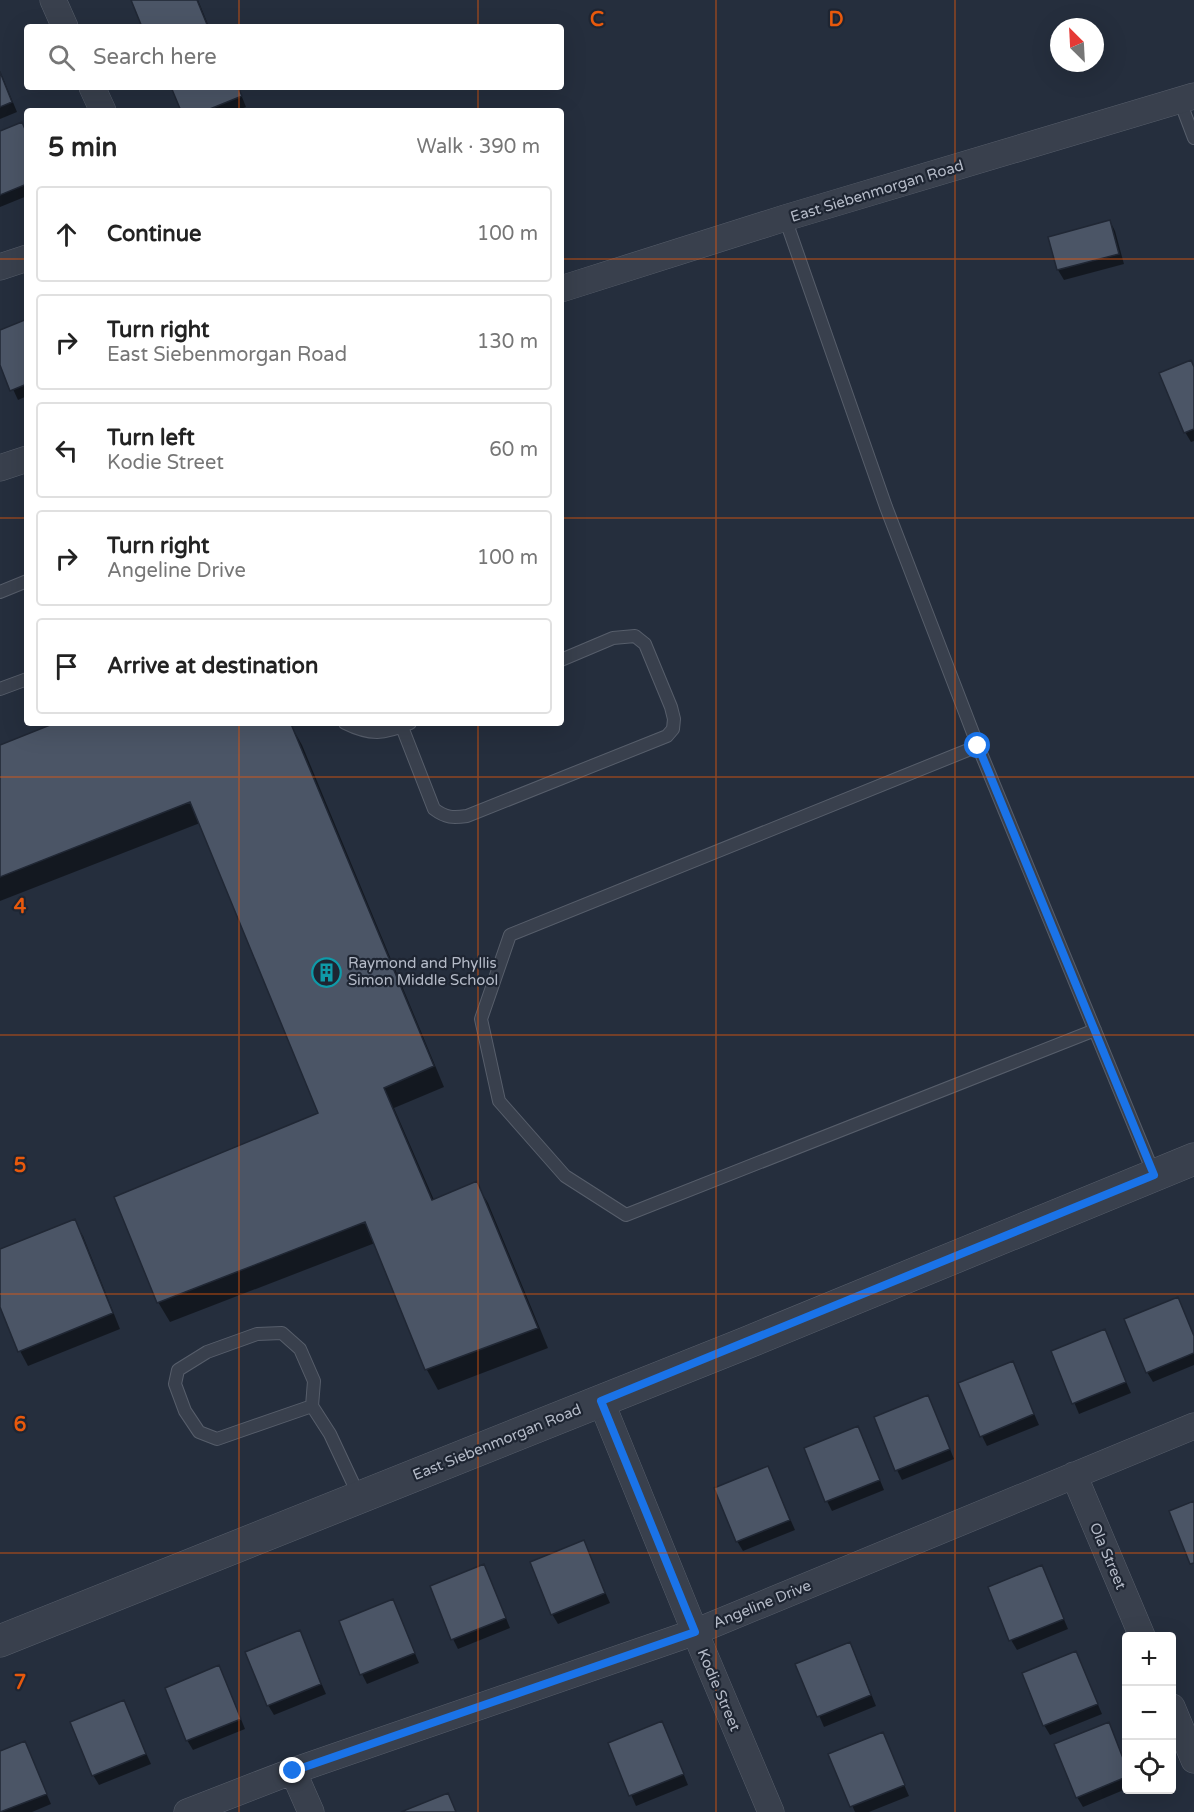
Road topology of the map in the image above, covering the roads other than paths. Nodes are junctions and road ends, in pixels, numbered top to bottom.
1 (53, 0) edge
2 (64, 24) edge
3 (94, 90) edge
4 (1187, 99) edge
5 (102, 108) edge
6 (1194, 138) edge
7 (785, 218) junction
8 (24, 259) edge
9 (0, 267) edge
10 (564, 289) edge
11 (24, 460) edge
12 (0, 468) edge
13 (24, 582) edge
14 (0, 592) edge
15 (564, 659) edge
16 (24, 680) edge
17 (0, 690) edge
18 (352, 726) edge
19 (403, 726) edge
20 (406, 726) edge
21 (978, 746) junction
22 (1095, 1030) junction
23 (1194, 1159) edge
24 (1154, 1175) junction
25 (601, 1401) junction
26 (312, 1406) junction
27 (1194, 1426) edge
28 (1074, 1475) junction
29 (359, 1497) junction
30 (695, 1632) junction
31 (1140, 1632) edge
32 (0, 1641) edge
33 (1176, 1717) edge
34 (1194, 1760) edge
35 (293, 1771) junction
36 (188, 1812) edge
37 (310, 1812) edge
38 (771, 1812) edge

1 - 2 street
3 - 5 street
4 - 6 lane
4 - 7 street, East Siebenmorgan Road
7 - 10 street, East Siebenmorgan Road
7 - 21 lane
8 - 9 street
11 - 12 street
13 - 14 lane
15 - 20 lane
16 - 17 lane
18 - 19 lane
21 - 22 lane
21 - 22 lane
22 - 24 lane
23 - 24 street, East Siebenmorgan Road
24 - 25 street, East Siebenmorgan Road
25 - 29 street, East Siebenmorgan Road
25 - 30 street, Kodie Street
26 - 26 lane
26 - 29 lane
27 - 28 street, Angeline Drive
28 - 30 street, Angeline Drive
28 - 31 street, Ola Street
29 - 32 street, East Siebenmorgan Road
30 - 35 street, Angeline Drive
30 - 38 street, Kodie Street
33 - 34 street
35 - 36 street, Angeline Drive
35 - 37 street

